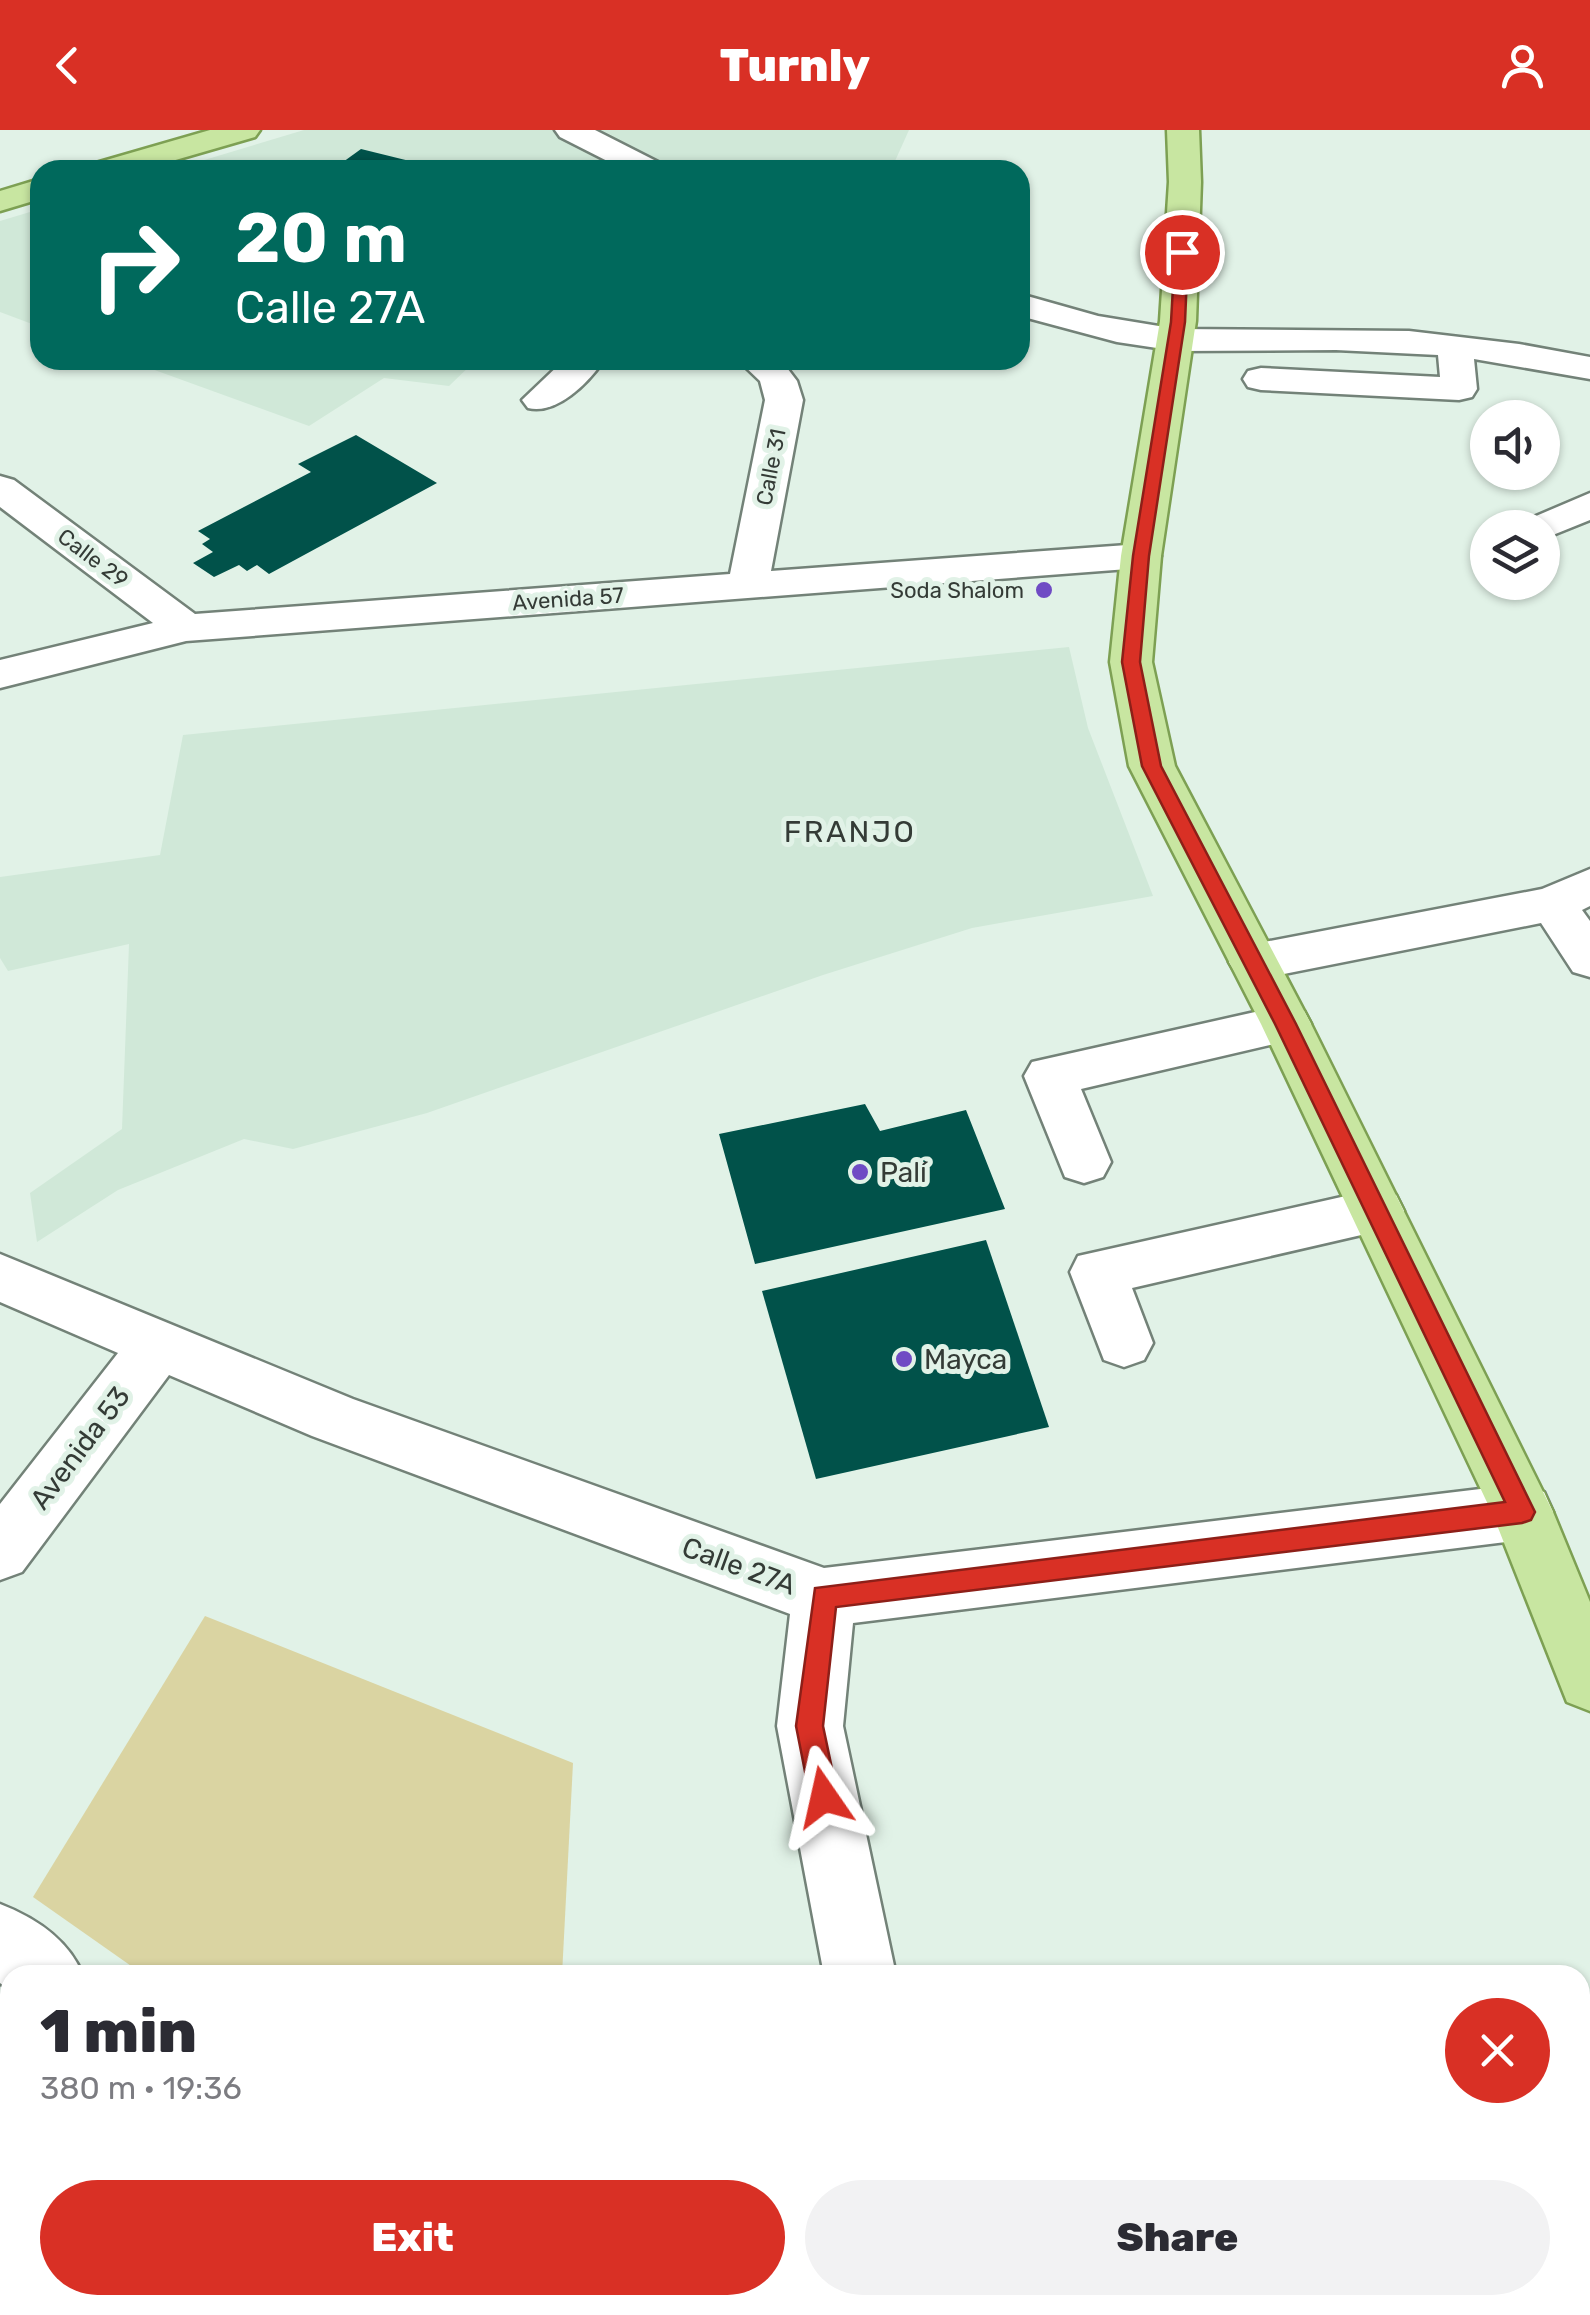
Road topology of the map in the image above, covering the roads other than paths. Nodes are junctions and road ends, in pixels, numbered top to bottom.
1 (244, 130) edge
2 (570, 130) edge
3 (1183, 130) edge
4 (140, 160) edge
5 (629, 160) edge
6 (30, 192) edge
7 (0, 201) edge
8 (1030, 308) edge
9 (1176, 330) junction
10 (1455, 346) junction
11 (1590, 368) edge
12 (575, 370) edge
13 (772, 370) edge
14 (1262, 379) dead end
15 (541, 400) dead end
16 (0, 488) edge
17 (1590, 505) edge
18 (1560, 519) edge
19 (1141, 556) junction
20 (748, 586) junction
21 (186, 628) junction
22 (0, 674) edge
23 (1572, 895) edge
24 (1590, 959) edge
25 (1254, 962) junction
26 (1286, 1024) junction
27 (1084, 1162) dead end
28 (1377, 1211) junction
29 (0, 1277) edge
30 (1124, 1343) dead end
31 (160, 1344) junction
32 (1522, 1512) junction
33 (0, 1552) edge
34 (824, 1597) junction
35 (1590, 1680) edge
36 (0, 1939) edge
37 (34, 1965) edge
38 (858, 1965) edge

1 - 4 main road
2 - 5 street
3 - 9 main road
6 - 7 main road
8 - 9 street
9 - 10 street
9 - 19 main road
10 - 11 street
10 - 14 street
12 - 15 street
13 - 20 street, Calle 31
16 - 21 street, Calle 29
17 - 18 street
19 - 20 street, Avenida 57
19 - 25 main road
20 - 21 street, Avenida 57
21 - 22 street, Avenida 57
23 - 24 street
23 - 25 street
25 - 26 main road
26 - 27 street
26 - 28 main road
28 - 30 street
28 - 32 main road
29 - 31 street, Calle 27A
31 - 33 street, Avenida 53
31 - 34 street, Calle 27A
32 - 34 street, Calle 27A
32 - 35 main road
34 - 38 street
36 - 37 street

